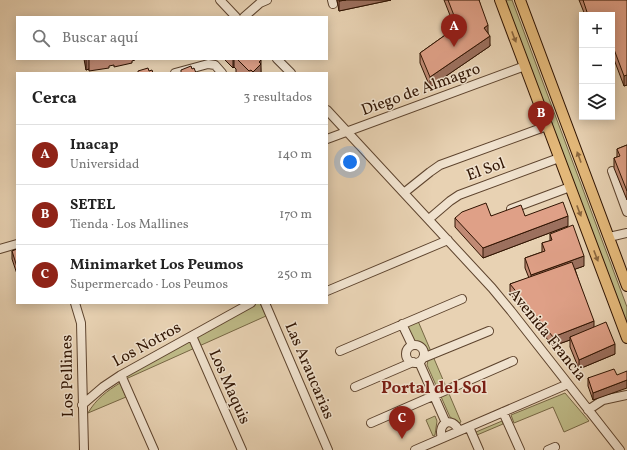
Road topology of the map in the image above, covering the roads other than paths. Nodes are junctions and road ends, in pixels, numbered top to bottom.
1 (220, 0) edge
2 (267, 0) edge
3 (500, 0) edge
4 (520, 0) edge
5 (235, 16) edge
6 (245, 16) edge
7 (278, 60) edge
8 (211, 62) edge
9 (525, 66) junction
10 (179, 72) edge
11 (221, 72) edge
12 (289, 72) edge
13 (328, 111) edge
14 (547, 126) junction
15 (349, 132) junction
16 (328, 139) edge
17 (559, 158) junction
18 (612, 171) dead end
19 (570, 187) junction
20 (404, 192) junction
21 (627, 212) edge
22 (505, 215) edge
23 (429, 219) junction
24 (627, 233) edge
25 (609, 237) junction
26 (448, 240) junction
27 (16, 244) edge
28 (0, 249) edge
29 (626, 284) edge
30 (608, 287) junction
31 (328, 290) edge
32 (462, 299) dead end
33 (75, 304) edge
34 (249, 304) edge
35 (265, 304) edge
36 (402, 324) junction
37 (489, 331) dead end
38 (192, 336) junction
39 (627, 338) edge
40 (412, 345) junction
41 (340, 351) dead end
42 (418, 361) junction
43 (513, 361) dead end
44 (121, 375) junction
45 (568, 384) junction
46 (355, 387) dead end
47 (434, 395) junction
48 (627, 395) edge
49 (82, 405) junction
50 (588, 410) junction
51 (503, 412) junction
52 (371, 423) dead end
53 (446, 423) junction
54 (469, 427) junction
55 (459, 431) junction
56 (438, 440) junction
57 (84, 450) edge
58 (154, 450) edge
59 (242, 450) edge
60 (328, 450) edge
61 (415, 450) edge
62 (438, 450) edge
63 (479, 450) edge
64 (520, 450) edge
65 (619, 450) edge

1 - 5 street
2 - 6 street
3 -> 9 main road
25 -> 4 main road
7 - 12 street
8 - 10 street
8 - 11 street
9 - 14 main road
9 - 15 street, Diego de Almagro
13 - 15 street, Avenida Francia
14 - 17 main road
14 - 20 street
15 - 16 street, Diego de Almagro
15 - 20 street, Avenida Francia
17 - 19 main road
17 - 23 street, El Sol
18 - 21 street
19 - 22 street
19 -> 30 main road
20 - 23 street, Avenida Francia
23 - 26 street, Avenida Francia
24 - 25 street
25 - 29 main road
26 - 31 street
26 - 45 street, Avenida Francia
27 - 28 street
29 - 30 main road
30 - 39 main road
32 - 36 street
33 - 49 street, Los Pellines
34 - 38 street, Los Notros
35 - 60 street, Las Araucarias
36 - 40 street
36 - 41 street
37 - 42 street
38 - 44 street, Los Notros
38 - 59 street, Los Maquis
40 - 42 street
40 - 42 street
42 - 46 street
42 - 47 street
43 - 47 street
44 - 49 street, Los Notros
44 - 58 street
45 - 50 street, Avenida Francia
45 - 51 street
47 - 52 street
47 - 53 street
48 - 50 street
49 - 57 street, Los Pellines
50 - 65 street, Avenida Francia
51 - 54 street
51 - 64 street
53 - 55 street
53 - 56 street
54 - 55 street
54 - 63 street
55 - 56 street
56 - 61 street
56 - 62 street

